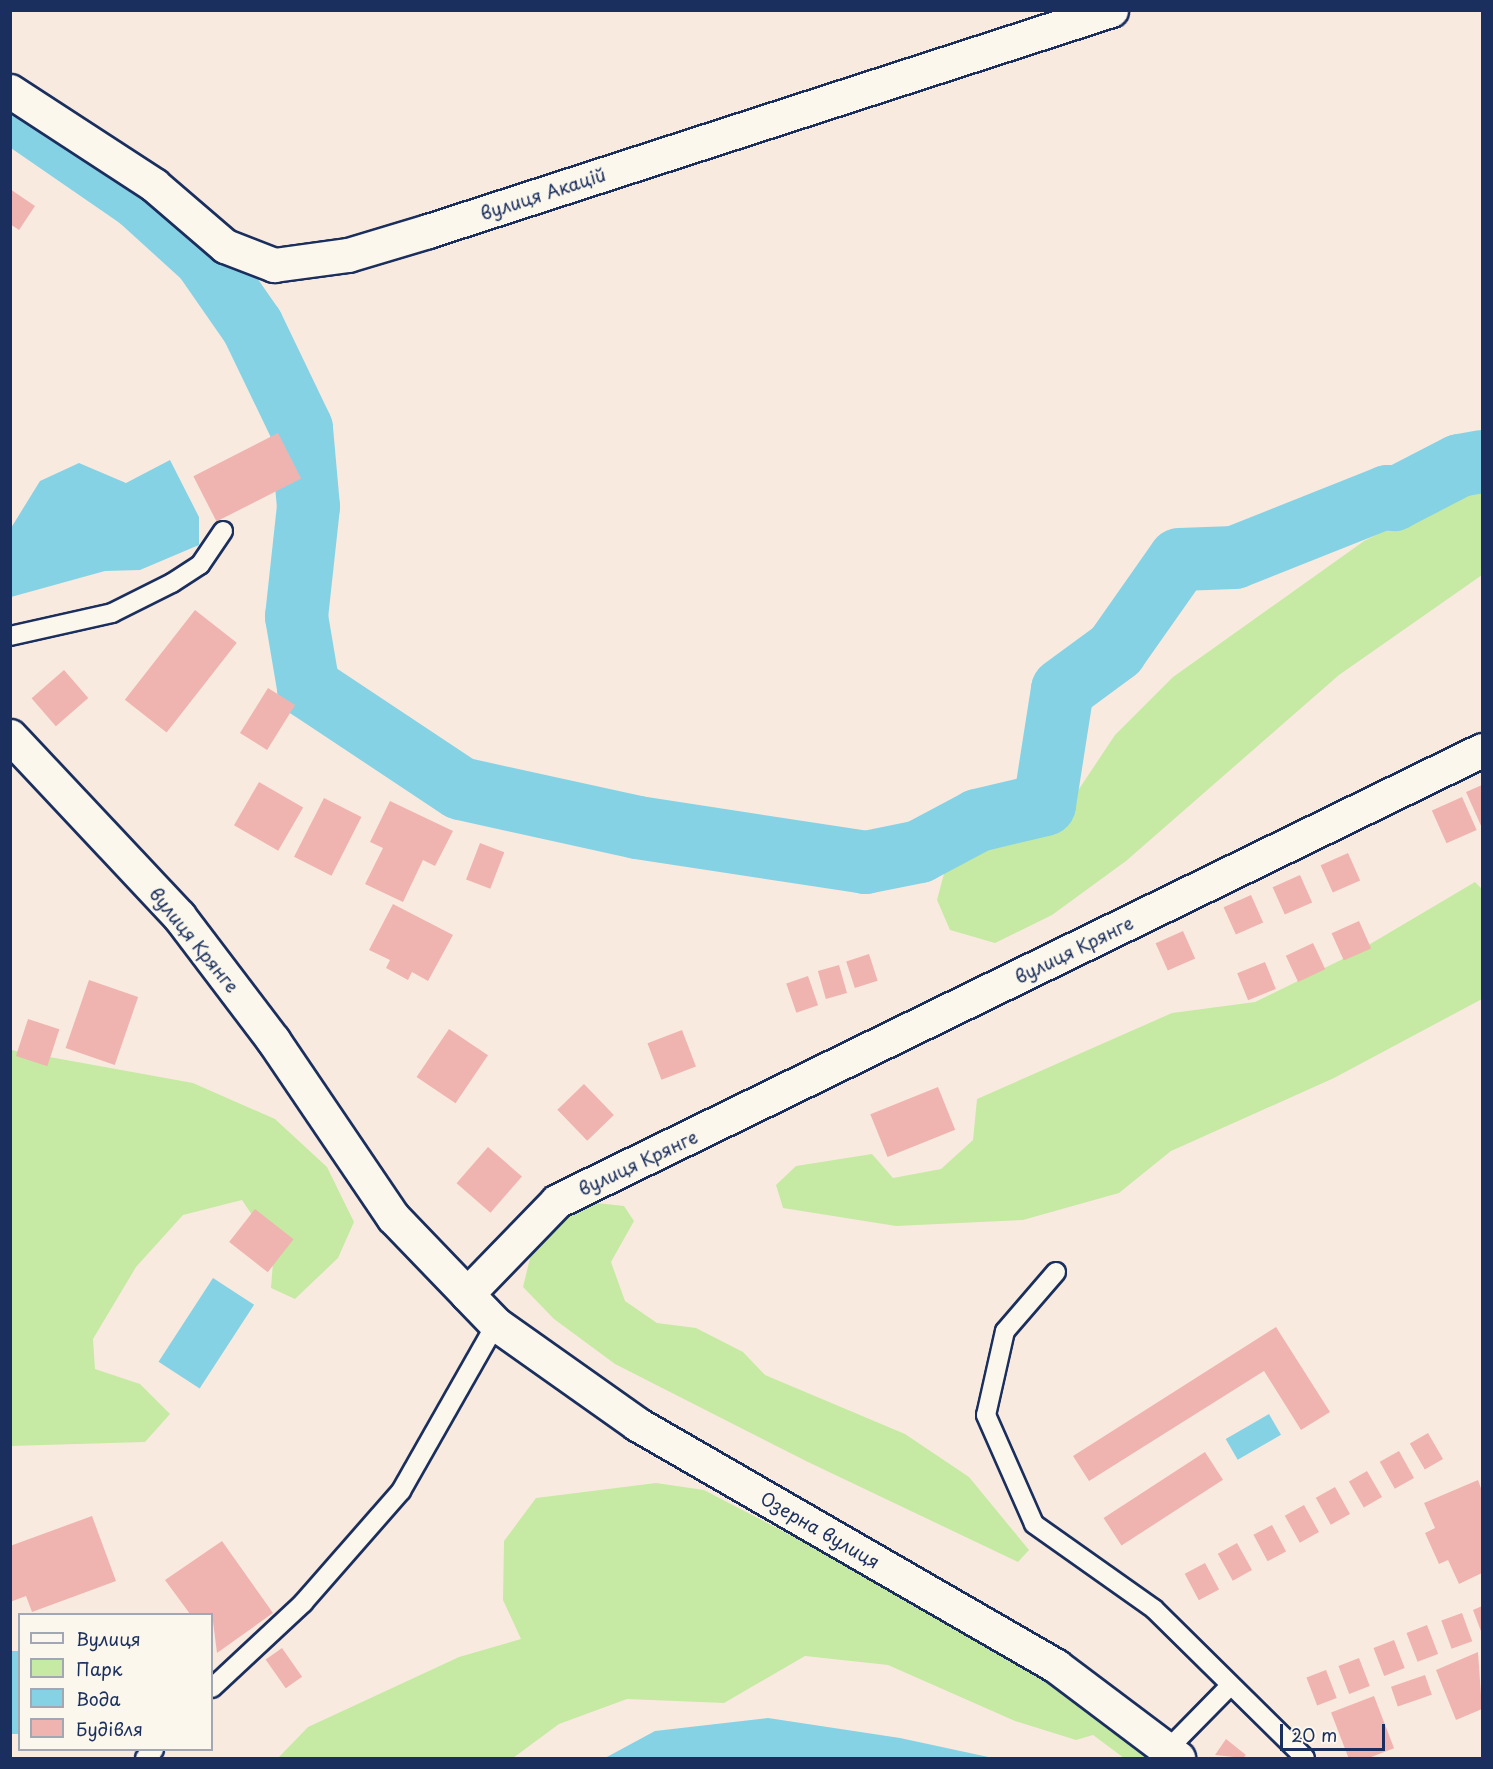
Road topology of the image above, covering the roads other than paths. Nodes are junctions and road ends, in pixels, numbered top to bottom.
1 (1111, 10) edge
2 (10, 91) edge
3 (223, 531) dead end
4 (10, 636) edge
5 (10, 736) edge
6 (1482, 750) edge
7 (1056, 1272) dead end
8 (467, 1294) junction
9 (496, 1324) junction
10 (213, 1687) edge
11 (1229, 1687) junction
12 (1174, 1753) edge
13 (1305, 1758) edge

1 - 2 street, вулиця Акацій
3 - 4 lane
5 - 8 street, вулиця Крянге
6 - 8 street, вулиця Крянге
7 - 11 lane
8 - 9 street, Озерна вулиця
9 - 10 lane
9 - 12 street, Озерна вулиця
11 - 12 lane
11 - 13 lane

